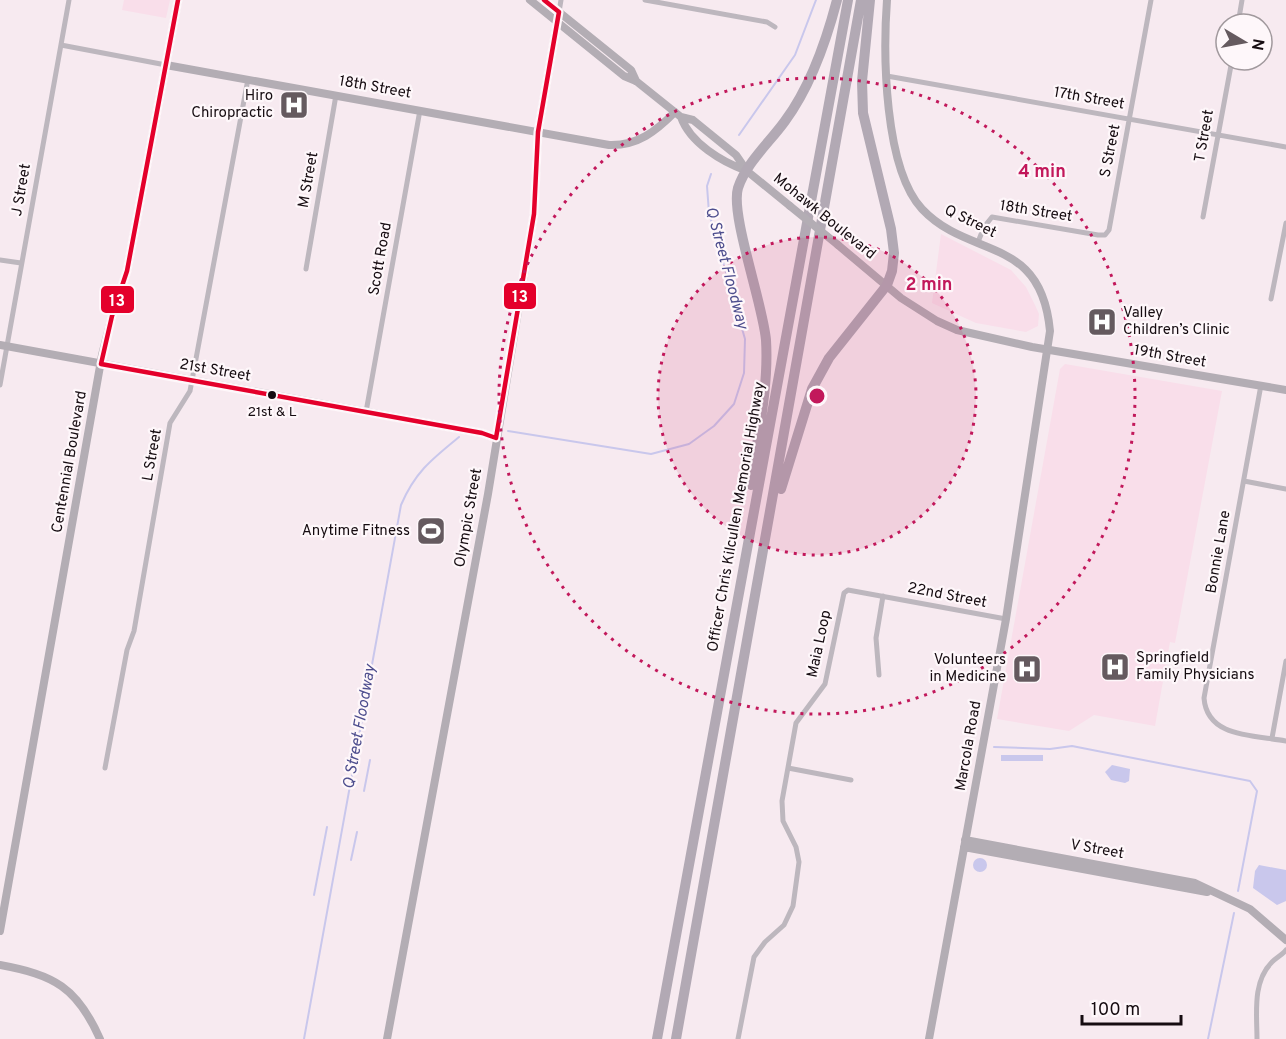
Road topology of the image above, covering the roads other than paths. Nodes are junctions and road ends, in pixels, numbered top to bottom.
1 (69, 0) edge
2 (178, 0) edge
3 (530, 0) edge
4 (544, 0) edge
5 (561, 0) edge
6 (645, 0) edge
7 (837, 0) edge
8 (848, 0) edge
9 (861, 0) edge
10 (870, 0) edge
11 (887, 0) edge
12 (1151, 0) edge
13 (559, 12) junction
14 (557, 22) junction
15 (775, 27) dead end
16 (61, 45) junction
17 (166, 65) junction
18 (1230, 72) edge
19 (887, 76) junction
20 (248, 79) junction
21 (636, 81) junction
22 (336, 95) junction
23 (420, 110) junction
24 (678, 115) junction
25 (1129, 119) junction
26 (538, 132) junction
27 (1218, 135) junction
28 (1286, 147) edge
29 (747, 171) junction
30 (1203, 216) dead end
31 (1286, 223) edge
32 (1105, 235) joint
33 (978, 242) junction
34 (0, 260) edge
35 (21, 263) junction
36 (306, 269) dead end
37 (886, 285) junction
38 (1271, 299) dead end
39 (3, 346) edge
40 (1049, 350) junction
41 (101, 364) junction
42 (192, 380) junction
43 (0, 385) edge
44 (1261, 385) junction
45 (1286, 390) edge
46 (366, 412) junction
47 (496, 438) junction
48 (1244, 481) junction
49 (1286, 489) edge
50 (763, 559) junction
51 (883, 596) junction
52 (735, 606) junction
53 (1006, 619) junction
54 (1286, 661) edge
55 (879, 675) dead end
56 (1272, 738) junction
57 (1286, 741) edge
58 (105, 768) dead end
59 (788, 768) junction
60 (851, 780) dead end
61 (965, 844) junction
62 (0, 931) edge
63 (1286, 940) edge
64 (1286, 950) edge
65 (0, 965) edge
66 (100, 1039) edge
67 (387, 1039) edge
68 (657, 1039) edge
69 (675, 1039) edge
70 (738, 1039) edge
71 (929, 1039) edge
72 (1257, 1039) edge

1 - 16 street, J Street
2 - 17 main road, Centennial Boulevard
3 - 14 main road, Mohawk Boulevard
4 - 13 main road, Mohawk Boulevard
5 - 13 street, Olympic Street
6 - 15 street
7 - 29 highway
8 - 52 highway, Officer Chris Kilcullen Memorial Highway
9 - 50 highway
10 - 37 highway
11 - 19 main road, Q Street
12 - 25 street, S Street
13 - 14 main road, Olympic Street
13 - 21 main road, Mohawk Boulevard
14 - 21 main road, Mohawk Boulevard
14 - 26 main road, Olympic Street
16 - 17 street, 18th Street
16 - 35 street, J Street
17 - 20 main road, 18th Street
17 - 41 main road, Centennial Boulevard
18 - 27 street, T Street
19 - 25 street, 17th Street
19 - 33 main road, Q Street
20 - 22 main road, 18th Street
20 - 42 street, L Street
21 - 24 main road, Mohawk Boulevard
22 - 23 main road, 18th Street
22 - 36 street, M Street
23 - 26 main road, 18th Street
23 - 46 street, Scott Road
24 - 26 main road, 18th Street
24 - 29 main road, Mohawk Boulevard
24 - 29 main road, Mohawk Boulevard
25 - 27 street, 17th Street
25 - 32 street, S Street
26 - 47 main road, Olympic Street
27 - 28 street, 17th Street
27 - 30 street, T Street
29 - 37 main road, Mohawk Boulevard, bridge
29 - 52 highway
31 - 38 street
32 - 33 street, 18th Street
33 - 40 main road, Q Street
34 - 35 street
35 - 39 street, J Street
37 - 40 main road, Mohawk Boulevard
37 - 50 highway
39 - 41 main road, 21st Street
39 - 43 street, J Street
40 - 44 main road, 19th Street
40 - 53 main road, Marcola Road
41 - 42 main road, 21st Street
41 - 62 main road, Centennial Boulevard
42 - 46 main road, 21st Street
42 - 58 street, L Street
44 - 45 main road, 19th Street
44 - 48 street, Bonnie Lane
46 - 47 main road, 21st Street
47 - 67 main road, Olympic Street
48 - 49 street
48 - 56 street, Bonnie Lane
50 - 69 highway
51 - 53 street, 22nd Street
51 - 55 street
51 - 59 street, Maia Loop
52 - 68 highway, Officer Chris Kilcullen Memorial Highway
53 - 61 main road, Marcola Road
54 - 56 street
56 - 57 street
59 - 60 street
59 - 70 street, Maia Loop
61 - 63 main road, V Street
61 - 71 main road, Marcola Road
64 - 72 street
65 - 66 main road

